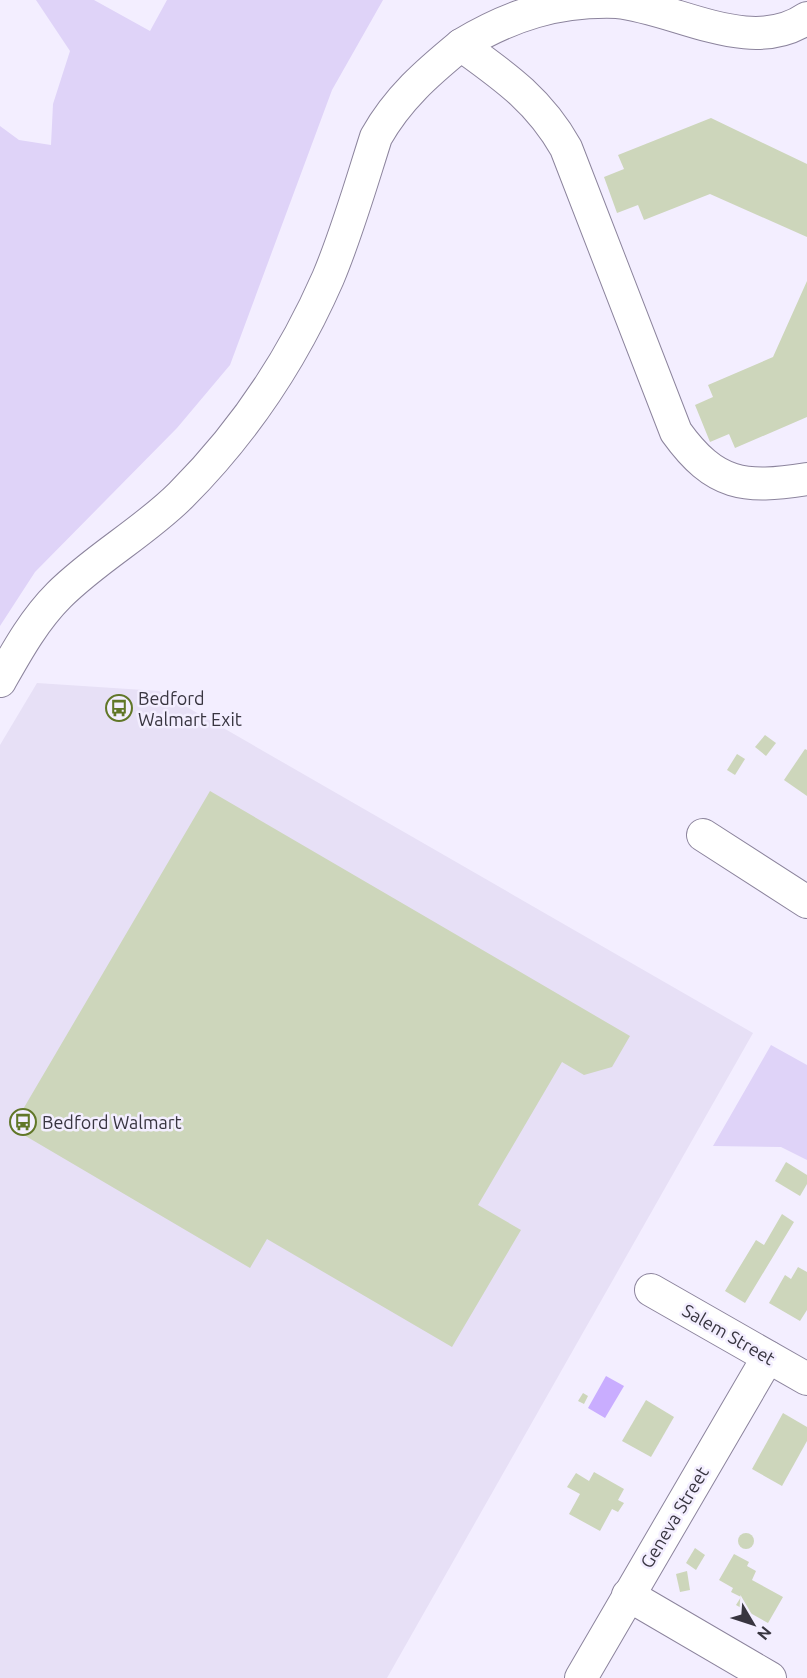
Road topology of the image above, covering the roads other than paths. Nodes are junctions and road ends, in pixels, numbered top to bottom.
1 (807, 18) edge
2 (461, 45) junction
3 (807, 479) edge
4 (4, 674) edge
5 (703, 835) dead end
6 (807, 902) edge
7 (651, 1290) dead end
8 (768, 1357) junction
9 (807, 1379) edge
10 (628, 1595) junction
11 (581, 1678) edge
12 (770, 1678) edge

1 - 2 street
2 - 3 street
2 - 4 street
5 - 6 street
7 - 8 street, Salem Street
8 - 9 street, Salem Street
8 - 10 street, Geneva Street
10 - 11 street, Geneva Street
10 - 12 street

